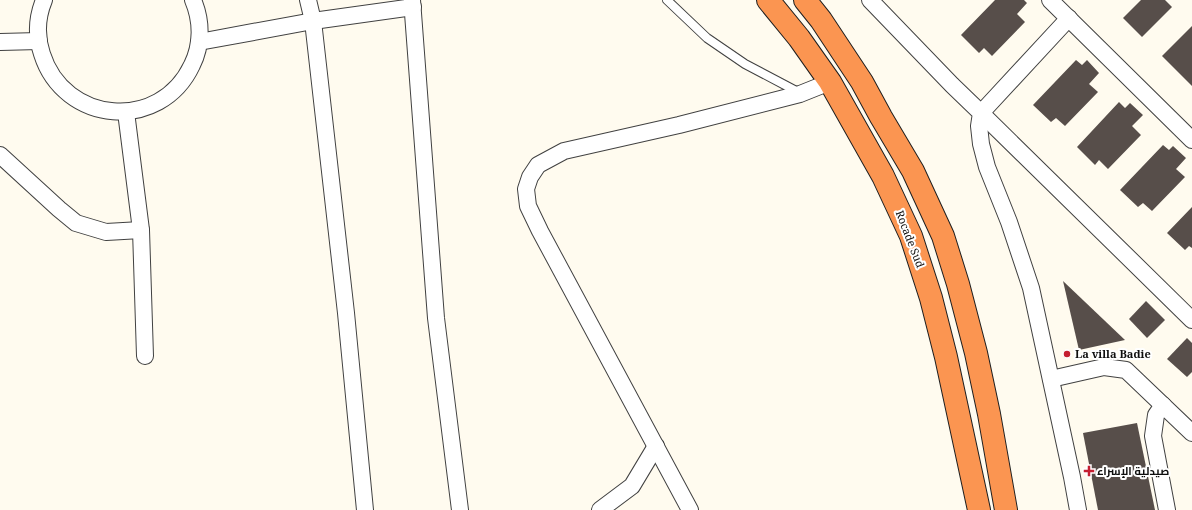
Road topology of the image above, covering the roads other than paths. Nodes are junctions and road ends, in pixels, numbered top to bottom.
1 (44, 0) edge
2 (193, 0) edge
3 (308, 0) edge
4 (667, 0) edge
5 (768, 0) edge
6 (805, 0) edge
7 (870, 0) edge
8 (1050, 0) edge
9 (413, 4) edge
10 (1069, 18) junction
11 (313, 21) junction
12 (39, 41) junction
13 (0, 42) edge
14 (199, 42) junction
15 (830, 82) junction
16 (800, 94) junction
17 (126, 112) junction
18 (981, 113) junction
19 (1192, 140) edge
20 (0, 155) edge
21 (141, 230) junction
22 (1192, 320) edge
23 (145, 356) dead end
24 (1051, 379) junction
25 (1163, 405) junction
26 (1192, 433) edge
27 (656, 446) junction
28 (365, 510) edge
29 (460, 510) edge
30 (600, 510) edge
31 (690, 510) edge
32 (979, 510) edge
33 (1006, 510) edge
34 (1078, 510) edge
35 (1167, 510) edge

1 - 12 street
2 - 14 street
3 - 11 street
4 - 16 lane
5 - 15 highway, Rocade Sud
6 - 33 highway
7 - 18 street
8 - 10 street
9 - 11 street
9 - 29 street
10 - 18 street
10 - 19 street
11 - 14 street
11 - 28 street
12 - 13 street
12 - 17 street
14 - 17 street
15 - 16 street
15 - 32 highway, Rocade Sud
16 - 27 street
17 - 21 street
18 - 22 street
18 - 24 street
20 - 21 street
21 - 23 street
24 - 25 street
24 - 34 street
25 - 26 street
25 - 35 street
27 - 30 street
27 - 31 street

